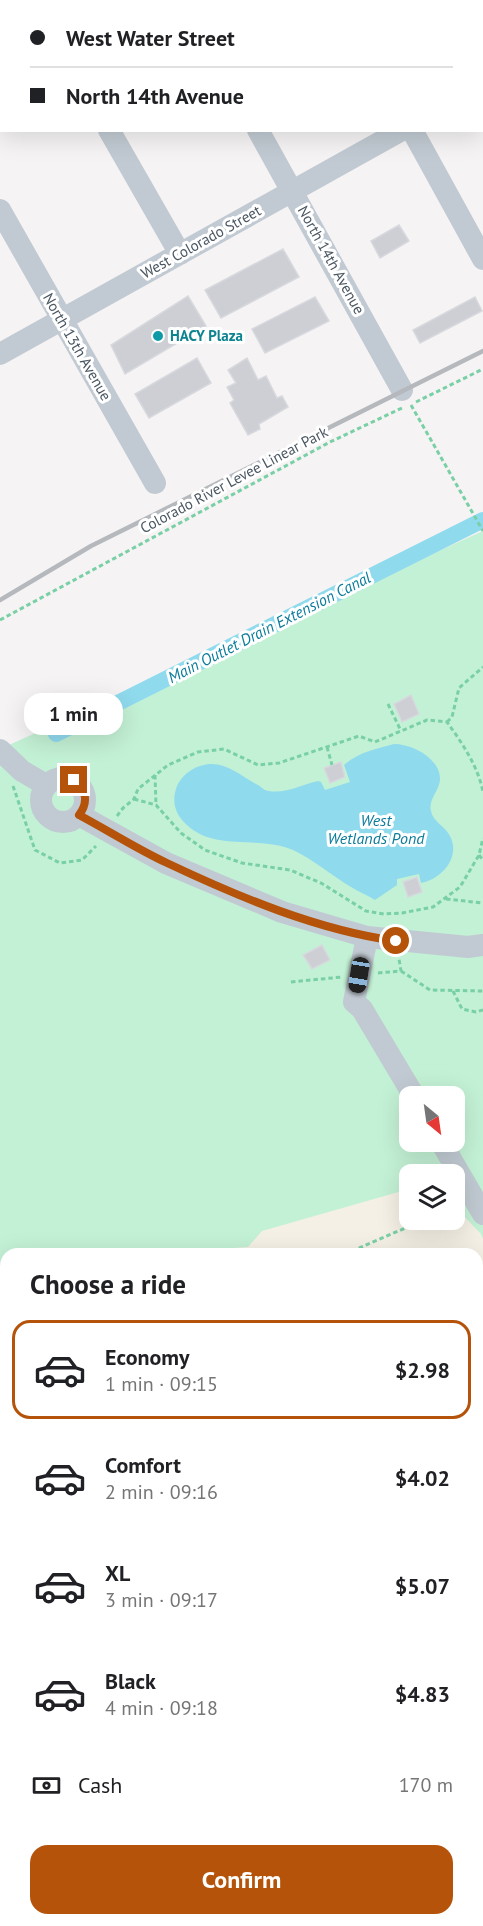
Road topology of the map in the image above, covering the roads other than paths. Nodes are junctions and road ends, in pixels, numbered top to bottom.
1 (110, 132) edge
2 (259, 132) edge
3 (398, 132) edge
4 (413, 132) edge
5 (292, 191) junction
6 (0, 210) edge
7 (180, 254) junction
8 (483, 259) edge
9 (61, 320) junction
10 (0, 354) edge
11 (406, 397) road end
12 (154, 483) dead end
13 (0, 750) edge
14 (46, 785) junction
15 (79, 815) junction
16 (367, 937) junction
17 (483, 945) edge
18 (408, 1086) edge
19 (447, 1152) edge
20 (483, 1215) edge

1 - 7 street
2 - 5 street, North 14th Avenue
3 - 5 street, West Colorado Street
4 - 8 street
5 - 7 street, West Colorado Street
5 - 11 street, North 14th Avenue
6 - 9 street, North 13th Avenue
7 - 9 street, West Colorado Street
9 - 10 street, West Colorado Street
9 - 12 street, North 13th Avenue
13 - 14 street
14 - 15 street
14 - 15 street
15 - 16 street
16 - 17 street
16 - 18 street
19 - 20 street

